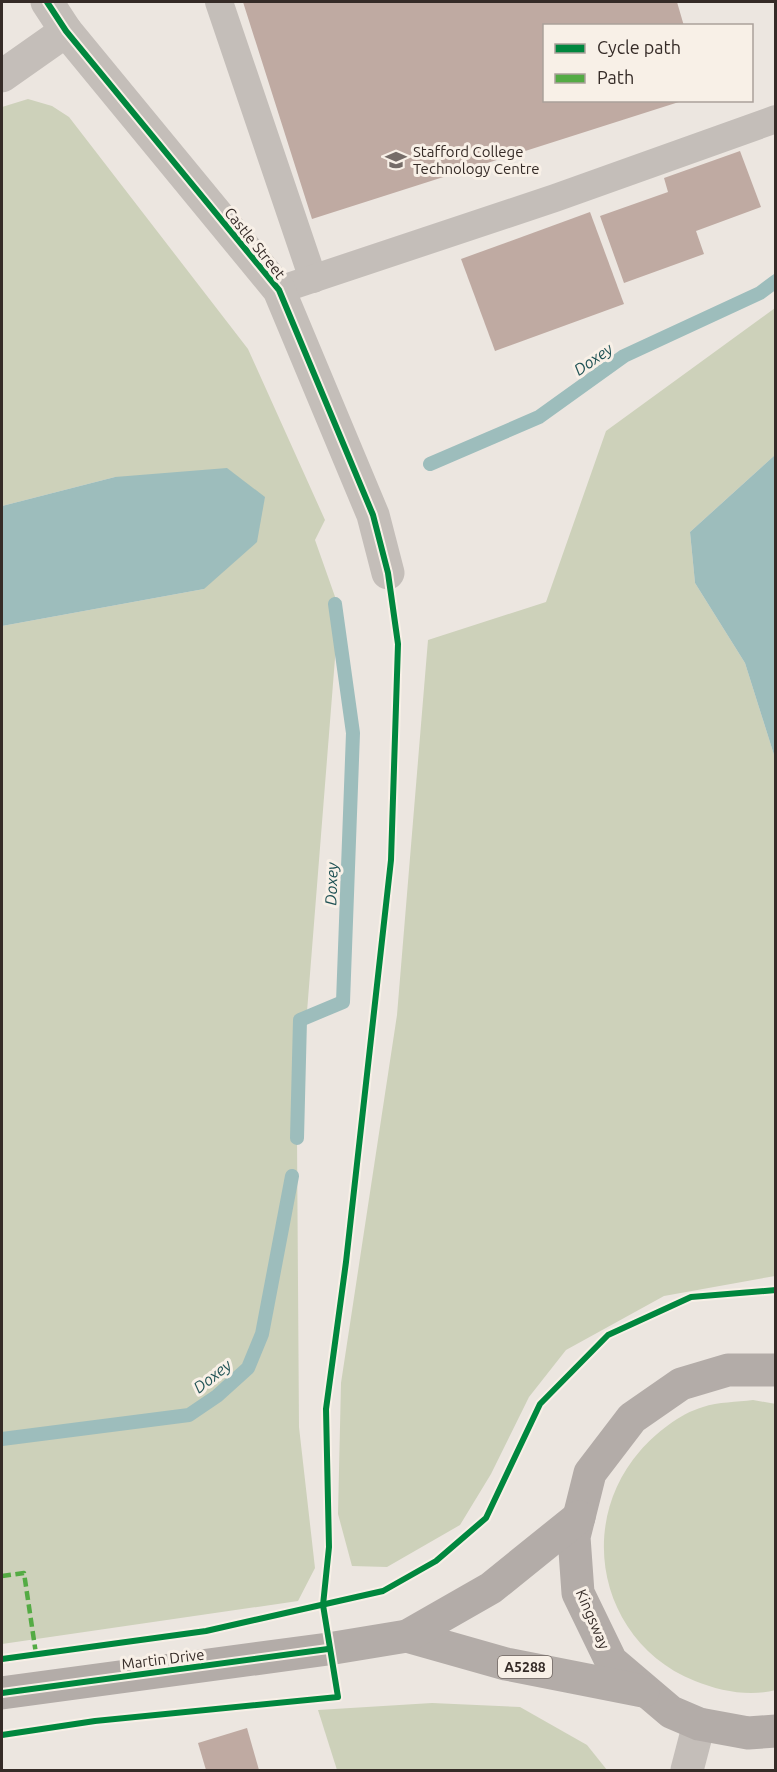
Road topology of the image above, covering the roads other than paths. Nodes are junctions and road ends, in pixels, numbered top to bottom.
1 (47, 2) edge
2 (219, 2) edge
3 (66, 31) junction
4 (2, 76) edge
5 (776, 119) edge
6 (313, 279) junction
7 (279, 290) junction
8 (388, 573) dead end
9 (776, 1370) edge
10 (579, 1517) junction
11 (407, 1636) junction
12 (645, 1691) junction
13 (2, 1693) edge
14 (699, 1724) junction
15 (776, 1731) edge
16 (687, 1770) edge

1 - 3 street, Castle Street
2 - 6 lane
3 - 4 street
3 - 7 street, Castle Street
5 - 6 lane
6 - 7 lane
7 - 8 street, Castle Street
9 - 10 main road, Kingsway / A5288
10 - 11 main road, Martin Drive / A5288
10 - 12 main road, Kingsway / A5288
11 - 12 main road, Martin Drive / A5288
11 - 13 main road, Martin Drive / A5288
12 - 14 main road, Kingsway / A5288
14 - 15 main road, Kingsway / A5288
14 - 16 street

